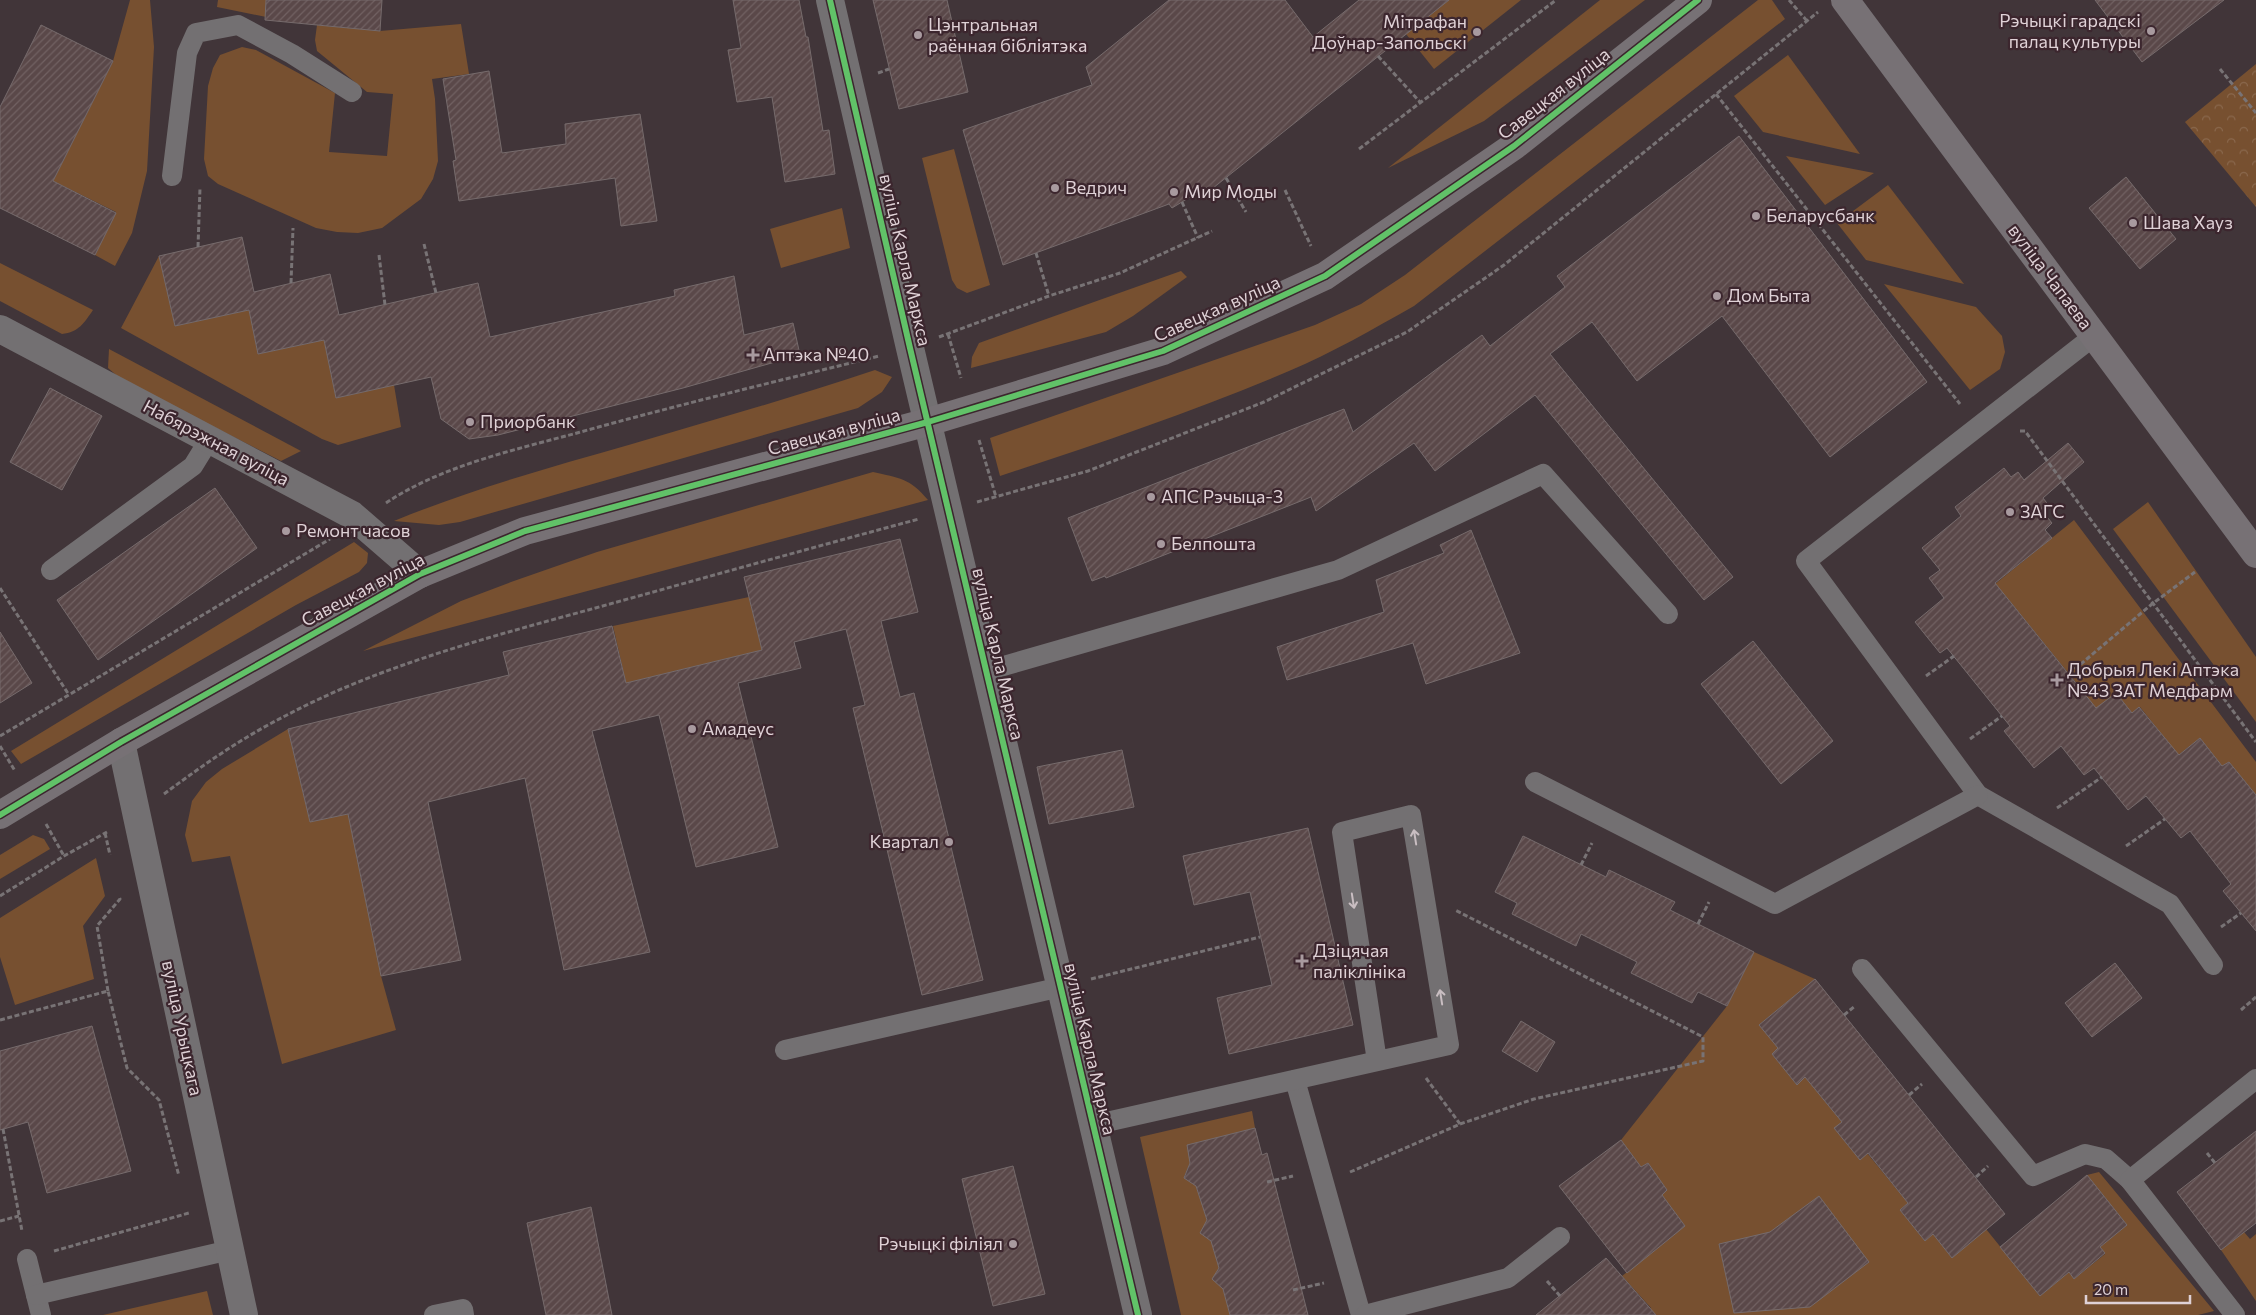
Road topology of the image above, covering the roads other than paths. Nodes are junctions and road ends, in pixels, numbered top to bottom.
1 (830, 0) edge
2 (1698, 0) edge
3 (1845, 0) edge
4 (352, 92) dead end
5 (172, 176) dead end
6 (0, 329) edge
7 (2094, 336) junction
8 (928, 422) junction
9 (209, 440) junction
10 (2256, 554) edge
11 (51, 570) dead end
12 (420, 574) junction
13 (1668, 614) dead end
14 (986, 671) junction
15 (121, 742) junction
16 (1535, 782) dead end
17 (1978, 795) junction
18 (0, 815) edge
19 (2213, 965) dead end
20 (1862, 969) dead end
21 (1060, 987) junction
22 (785, 1050) dead end
23 (1377, 1061) junction
24 (2256, 1079) edge
25 (1295, 1080) junction
26 (1093, 1125) junction
27 (2130, 1180) junction
28 (1560, 1237) dead end
29 (230, 1250) junction
30 (27, 1259) road end
31 (36, 1295) junction
32 (1135, 1314) edge
33 (41, 1315) edge
34 (244, 1315) edge
35 (434, 1315) edge
36 (464, 1315) edge
37 (1361, 1315) edge
38 (1365, 1315) edge
39 (2235, 1315) edge

1 - 8 street, вуліца Карла Маркса
2 - 8 street, Савецкая вуліца
3 - 7 street, вуліца Чапаева
4 - 5 lane
6 - 9 street, Набярэжная вуліца
7 - 10 street, вуліца Чапаева
7 - 17 lane
8 - 12 street, Савецкая вуліца
8 - 14 street, вуліца Карла Маркса
9 - 11 lane
9 - 12 street, Набярэжная вуліца
12 - 15 street, Савецкая вуліца
13 - 14 lane
14 - 21 street, вуліца Карла Маркса
15 - 18 street, Савецкая вуліца
15 - 29 street, вуліца Урыцкага
16 - 17 lane
17 - 19 lane
20 - 27 lane
21 - 22 lane
21 - 26 street, вуліца Карла Маркса
23 -> 23 lane
23 - 25 lane
24 - 27 lane
25 - 26 lane
25 - 37 lane
26 - 32 street, вуліца Карла Маркса
27 - 39 lane
28 - 38 lane
29 - 31 lane
29 - 34 street, вуліца Урыцкага
30 - 31 lane
31 - 33 lane
35 - 36 lane

